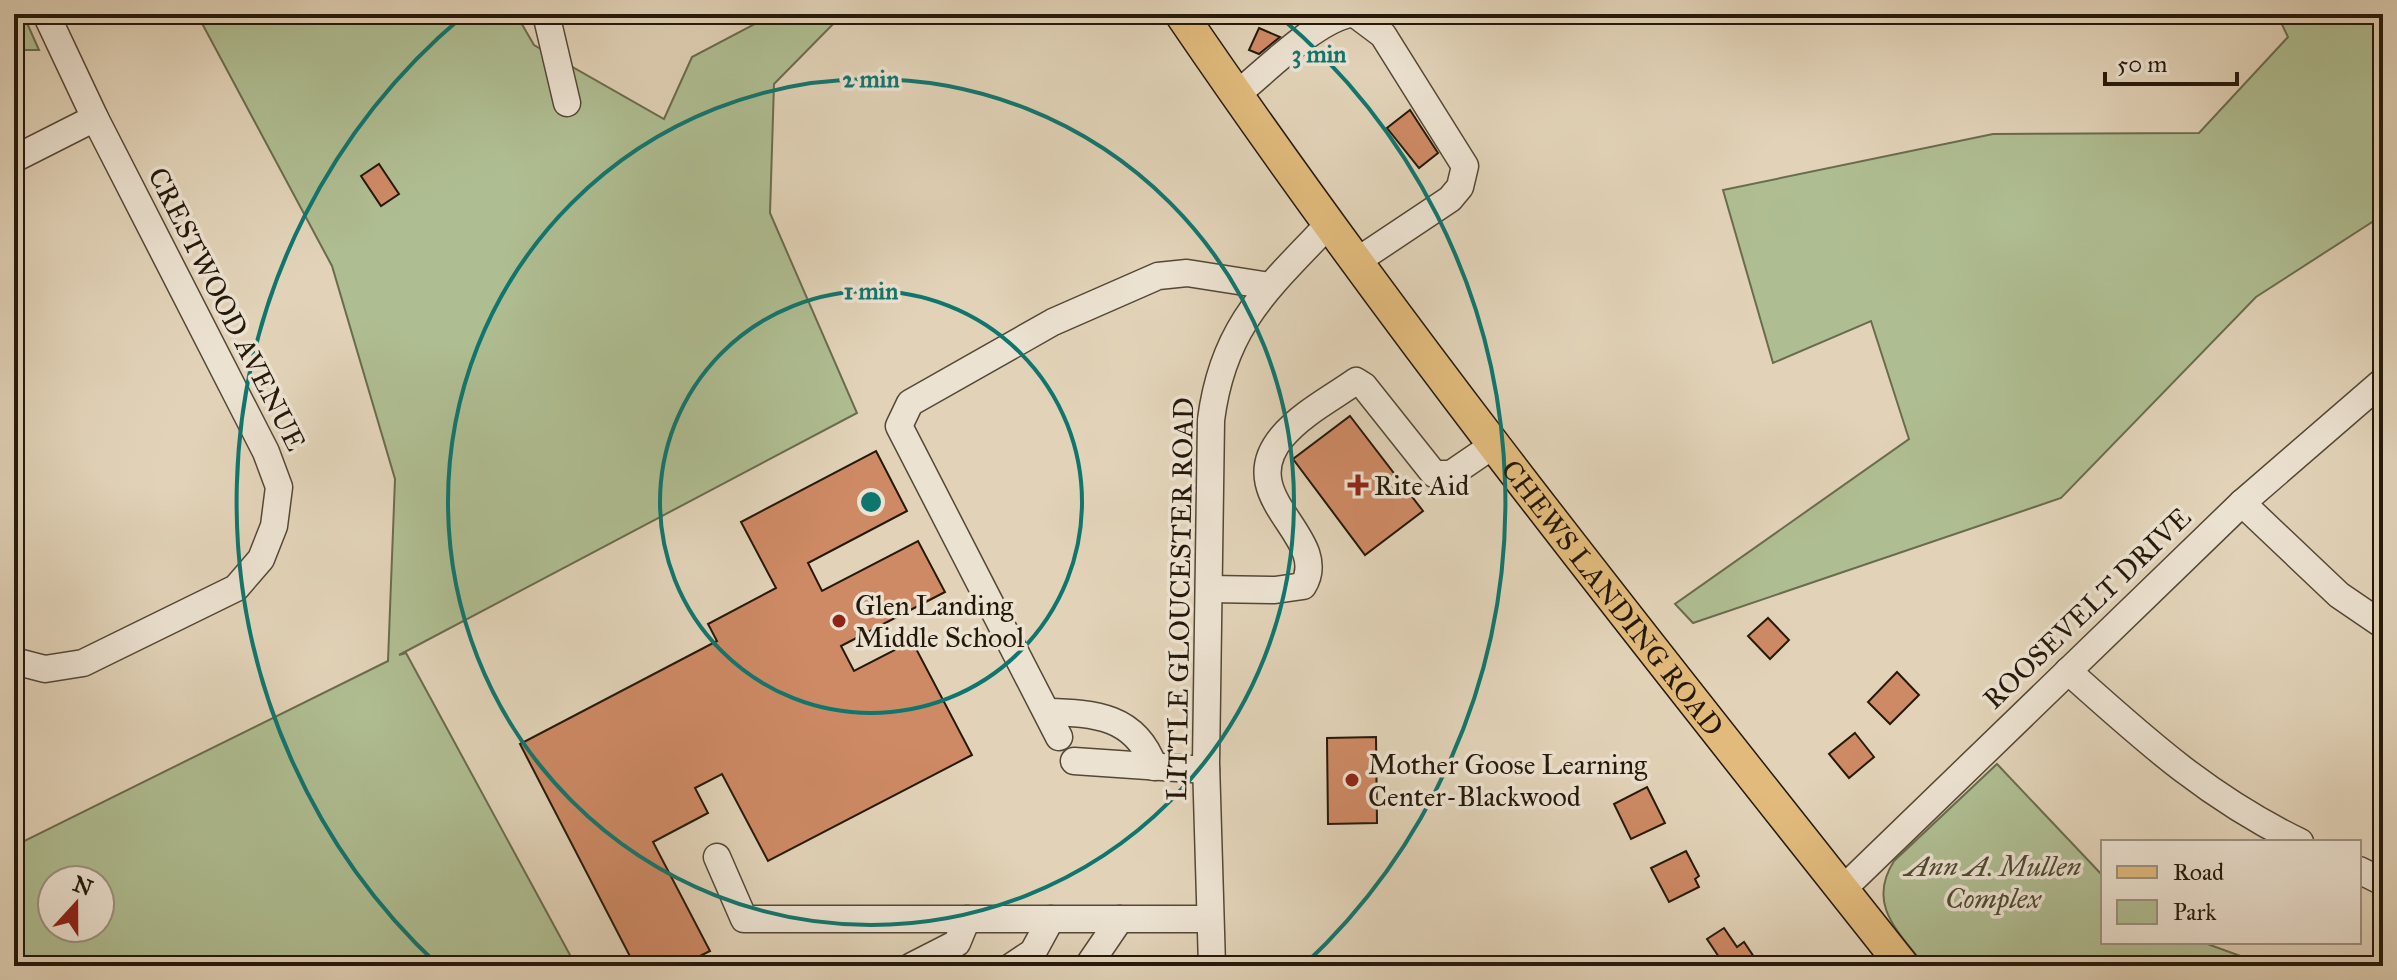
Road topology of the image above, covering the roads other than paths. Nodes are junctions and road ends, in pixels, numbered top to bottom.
1 (46, 14) edge
2 (546, 14) edge
3 (1181, 14) edge
4 (1349, 14) edge
5 (1355, 14) edge
6 (1236, 95) junction
7 (567, 103) dead end
8 (95, 118) junction
9 (14, 159) edge
10 (1329, 224) junction
11 (1357, 261) junction
12 (1270, 286) junction
13 (2383, 381) edge
14 (1495, 444) junction
15 (2242, 503) junction
16 (1209, 589) junction
17 (2383, 625) edge
18 (14, 661) edge
19 (2068, 671) junction
20 (1047, 712) junction
21 (1059, 737) dead end
22 (1074, 761) dead end
23 (1154, 767) junction
24 (1206, 770) junction
25 (2296, 840) edge
26 (717, 857) dead end
27 (2361, 871) edge
28 (2383, 882) edge
29 (1843, 889) junction
30 (967, 919) junction
31 (1051, 919) junction
32 (1120, 919) junction
33 (1210, 919) junction
34 (912, 966) edge
35 (1012, 966) edge
36 (1088, 966) edge
37 (1212, 966) edge
38 (1903, 966) edge

1 - 8 street, CRESTWOOD AVENUE
2 - 7 street
3 - 6 main road, CHEWS LANDING ROAD
4 - 6 street
5 - 11 street
6 - 10 main road, CHEWS LANDING ROAD
8 - 9 street
8 - 18 street, CRESTWOOD AVENUE
10 - 11 main road, CHEWS LANDING ROAD
10 - 12 street, LITTLE GLOUCESTER ROAD
11 - 14 main road, CHEWS LANDING ROAD
12 - 16 street, LITTLE GLOUCESTER ROAD
12 - 20 street
13 - 15 street, ROOSEVELT DRIVE
14 - 16 street
14 - 29 main road, CHEWS LANDING ROAD
15 - 17 street
15 - 19 street, ROOSEVELT DRIVE
16 - 24 street, LITTLE GLOUCESTER ROAD
19 - 25 street
19 - 29 street, ROOSEVELT DRIVE
20 - 21 street
20 - 23 street
22 - 23 street
23 - 24 street
24 - 33 street, LITTLE GLOUCESTER ROAD
26 - 30 street
27 - 28 street
29 - 38 main road, CHEWS LANDING ROAD
30 - 31 street
30 - 34 street
31 - 32 street
31 - 35 street
32 - 33 street
32 - 36 street
33 - 37 street, LITTLE GLOUCESTER ROAD

